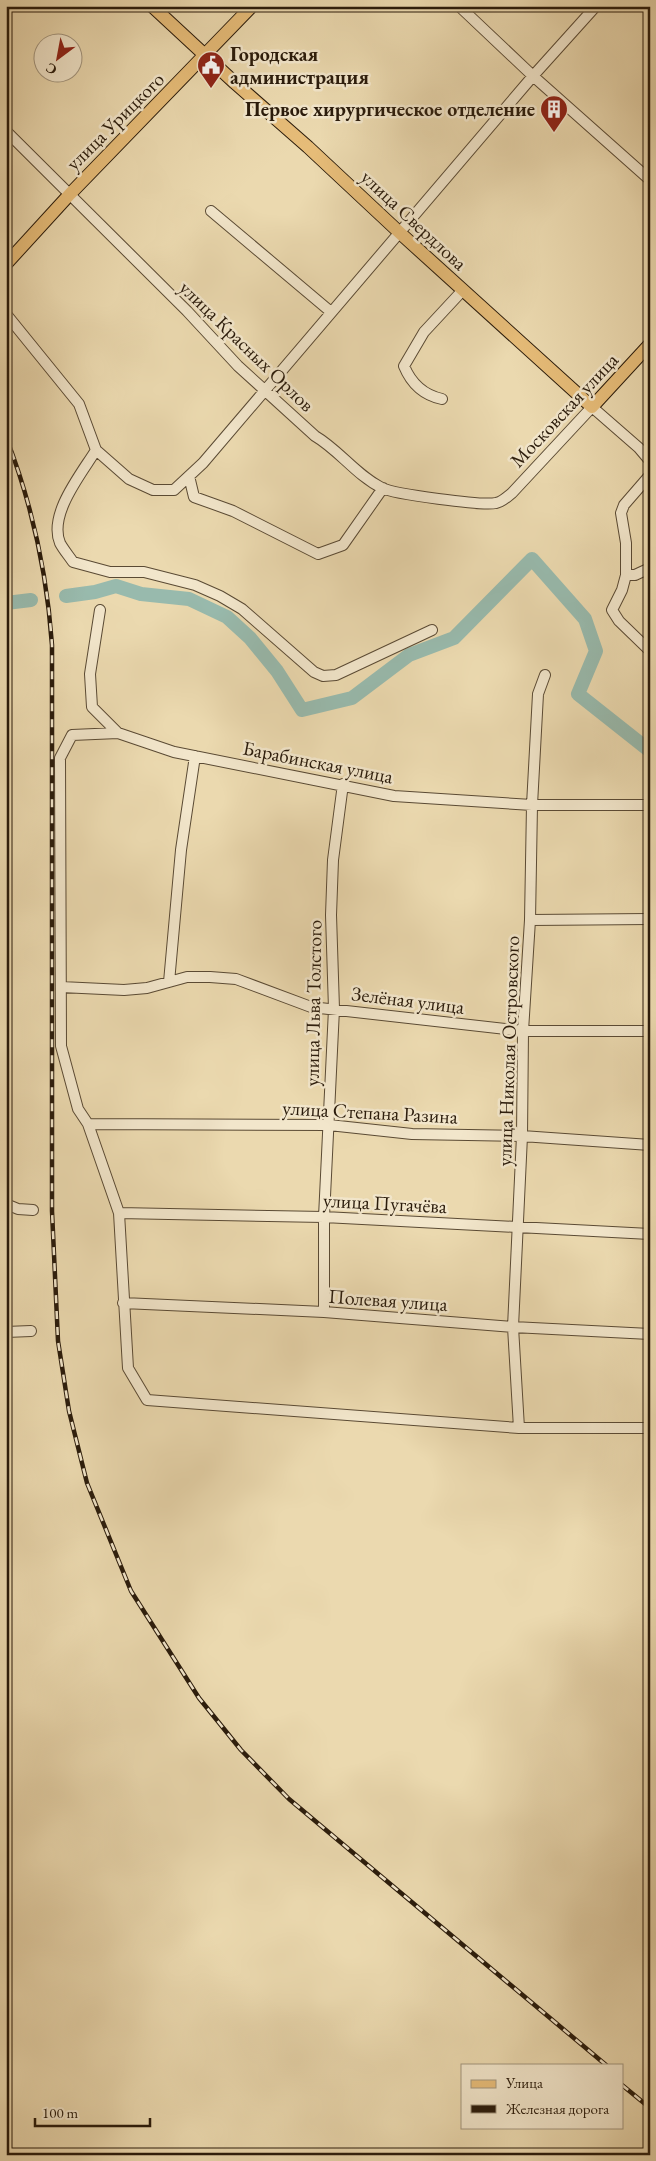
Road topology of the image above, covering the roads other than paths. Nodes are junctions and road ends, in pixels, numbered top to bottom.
1 (152, 6) edge
2 (252, 6) edge
3 (459, 6) edge
4 (596, 6) edge
5 (206, 56) junction
6 (532, 76) junction
7 (6, 131) edge
8 (650, 180) edge
9 (70, 194) junction
10 (211, 211) dead end
11 (400, 233) junction
12 (6, 264) edge
13 (463, 290) junction
14 (331, 312) junction
15 (6, 314) edge
16 (650, 344) edge
17 (265, 390) junction
18 (442, 399) dead end
19 (592, 407) junction
20 (96, 450) junction
21 (650, 461) edge
22 (650, 475) edge
23 (189, 476) junction
24 (382, 488) junction
25 (504, 500) joint
26 (650, 568) edge
27 (626, 575) junction
28 (100, 610) dead end
29 (432, 630) dead end
30 (650, 651) edge
31 (545, 676) dead end
32 (118, 734) junction
33 (195, 756) junction
34 (343, 784) junction
35 (532, 805) junction
36 (650, 805) edge
37 (650, 919) edge
38 (530, 920) junction
39 (169, 982) junction
40 (60, 988) junction
41 (334, 1009) junction
42 (523, 1031) junction
43 (650, 1031) edge
44 (88, 1124) junction
45 (328, 1125) junction
46 (522, 1136) junction
47 (650, 1145) edge
48 (6, 1204) edge
49 (33, 1210) dead end
50 (118, 1212) junction
51 (324, 1217) junction
52 (518, 1227) junction
53 (650, 1234) edge
54 (123, 1304) junction
55 (324, 1312) junction
56 (513, 1327) junction
57 (31, 1331) dead end
58 (6, 1332) edge
59 (650, 1334) edge
60 (519, 1428) junction
61 (650, 1428) edge

1 - 5 main road, улица Свердлова
2 - 5 main road, улица Урицкого
3 - 6 street
4 - 6 street
5 - 9 main road, улица Урицкого
5 - 11 main road, улица Свердлова
6 - 8 street
6 - 11 street
7 - 9 street, улица Красных Орлов
9 - 12 main road, улица Урицкого
9 - 17 street, улица Красных Орлов
10 - 14 street
11 - 13 main road, улица Свердлова
11 - 14 street
13 - 18 street
13 - 19 main road, улица Свердлова
14 - 17 street
15 - 20 street
16 - 19 main road, Московская улица
17 - 23 street
17 - 24 street, улица Красных Орлов
19 - 21 street, улица Свердлова
19 - 25 street, Московская улица
20 - 23 street
20 - 29 street
22 - 27 street
23 - 24 street
24 - 25 street, улица Красных Орлов
26 - 27 street
27 - 30 street
28 - 32 street, Барабинская улица
31 - 35 street, улица Николая Островского
32 - 33 street, Барабинская улица
32 - 40 street
33 - 34 street, Барабинская улица
33 - 39 street
34 - 35 street, Барабинская улица
34 - 41 street, улица Льва Толстого
35 - 36 street, Барабинская улица
35 - 38 street, улица Николая Островского
37 - 38 street
38 - 42 street, улица Николая Островского
39 - 40 street, Зелёная улица
39 - 41 street, Зелёная улица
40 - 44 street
41 - 42 street, Зелёная улица
41 - 45 street, улица Льва Толстого
42 - 43 street, Зелёная улица
42 - 46 street, улица Николая Островского
44 - 45 street, улица Степана Разина
44 - 50 street
45 - 46 street, улица Степана Разина
45 - 51 street, улица Льва Толстого
46 - 47 street, улица Степана Разина
46 - 52 street, улица Николая Островского
48 - 49 street
50 - 51 street, улица Пугачёва
50 - 54 street
51 - 52 street, улица Пугачёва
51 - 55 street, улица Льва Толстого
52 - 53 street, улица Пугачёва
52 - 56 street, улица Николая Островского
54 - 55 street, Полевая улица
54 - 60 street
55 - 56 street, Полевая улица
56 - 59 street, Полевая улица
56 - 60 street, улица Николая Островского
57 - 58 street
60 - 61 street

